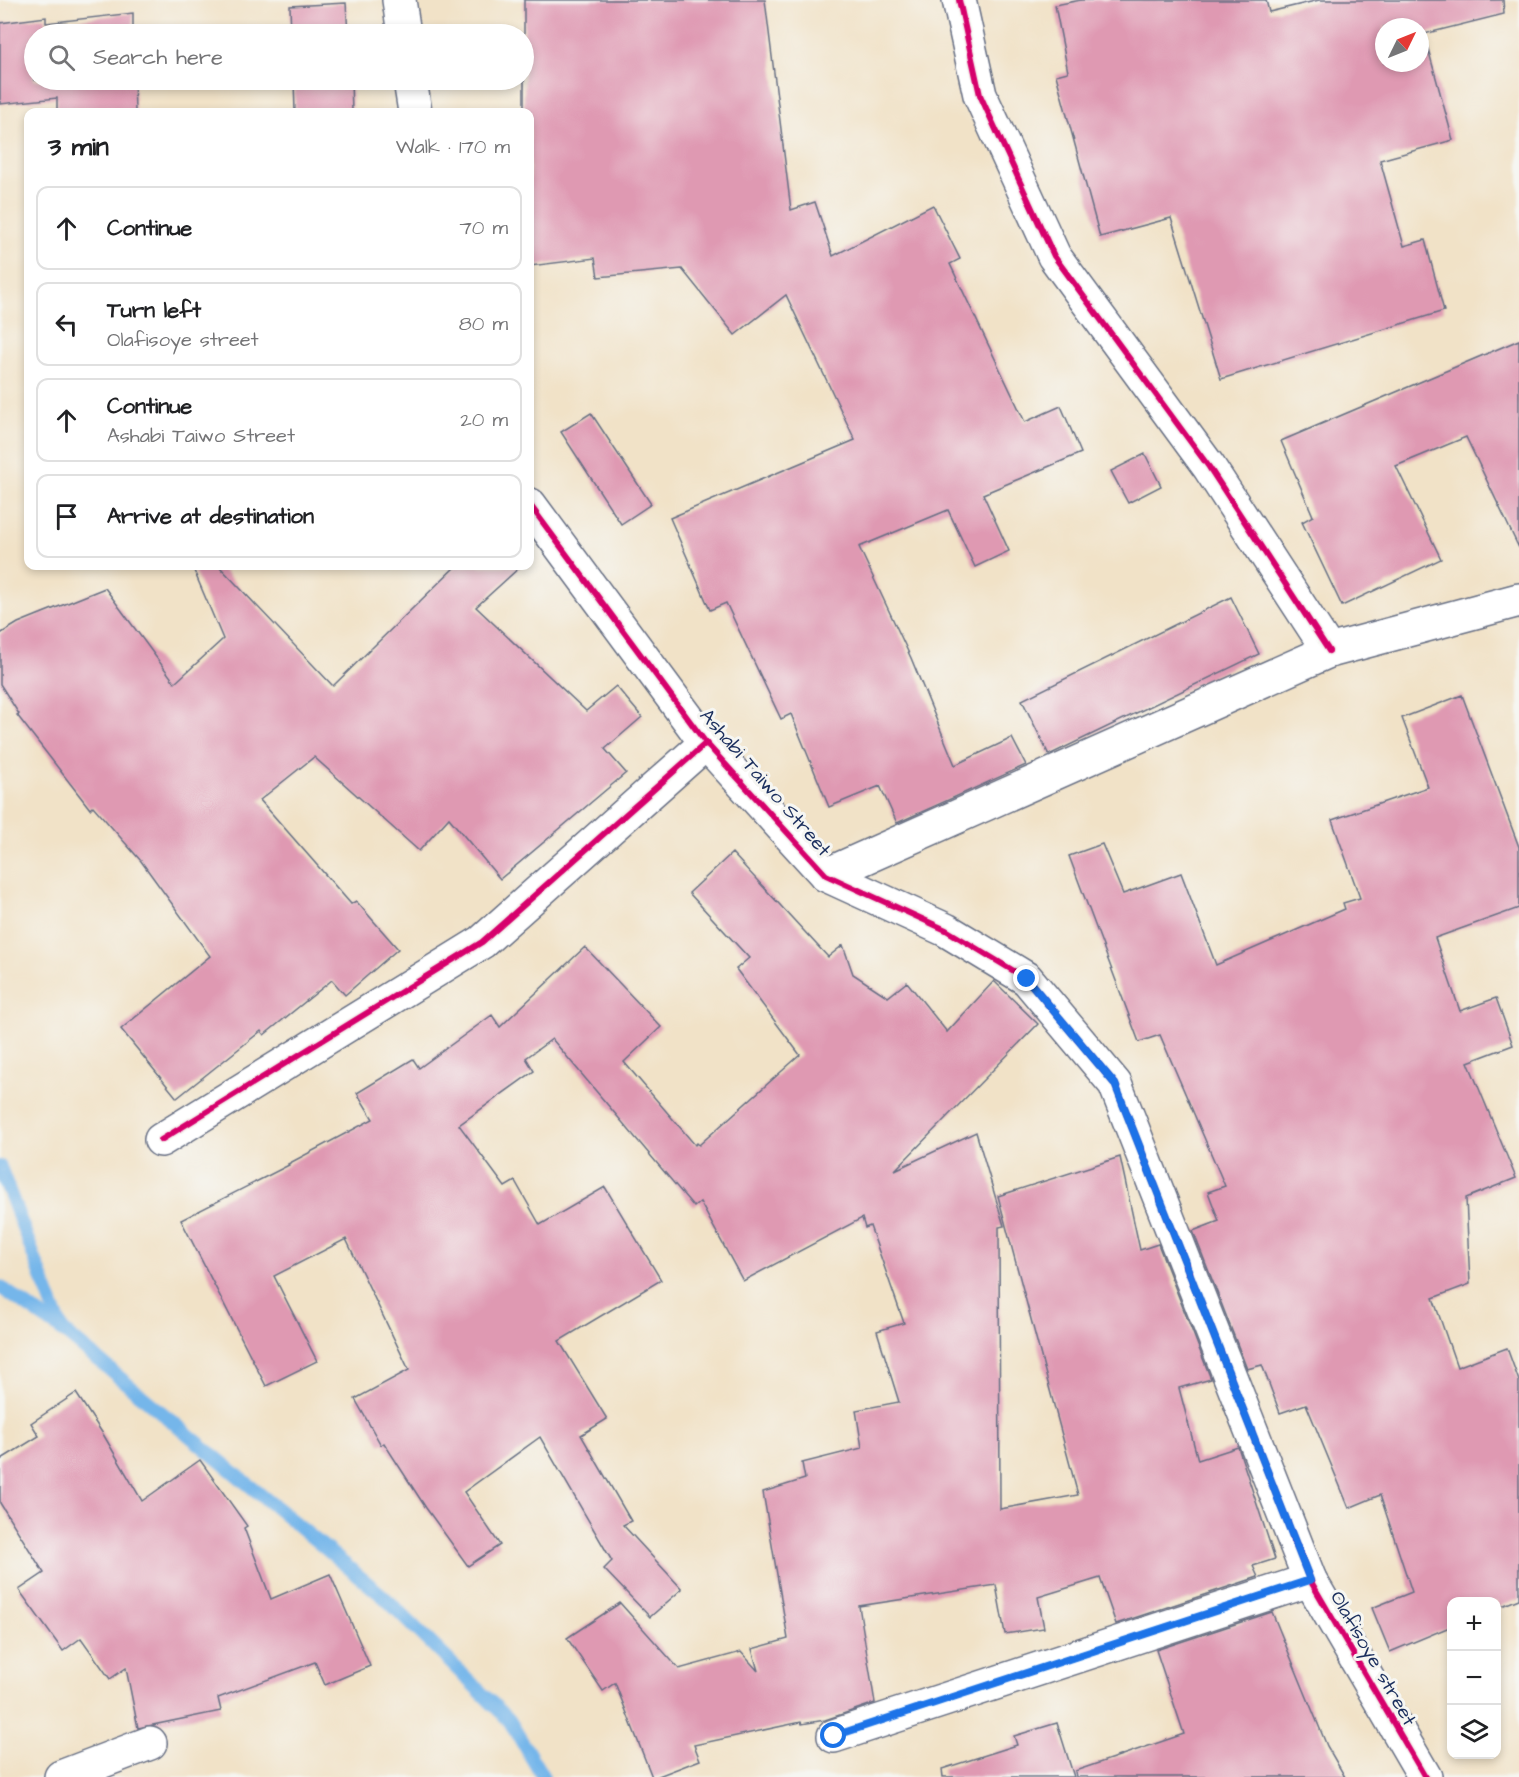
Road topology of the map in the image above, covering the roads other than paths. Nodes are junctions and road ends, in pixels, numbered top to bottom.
1 (399, 0) edge
2 (960, 0) edge
3 (403, 24) edge
4 (412, 90) edge
5 (414, 108) edge
6 (534, 510) edge
7 (1519, 600) edge
8 (1329, 651) junction
9 (706, 743) junction
10 (826, 875) junction
11 (1115, 1084) joint
12 (161, 1140) dead end
13 (1310, 1580) junction
14 (834, 1736) dead end
15 (150, 1743) dead end
16 (61, 1777) edge
17 (1425, 1777) edge

1 - 3 street
2 - 8 street
4 - 5 street
6 - 9 street, Ashabi Taiwo Street
7 - 8 street
8 - 10 street
9 - 10 street, Ashabi Taiwo Street
9 - 12 street
10 - 11 street, Ashabi Taiwo Street
11 - 13 street, Olafisoye street
13 - 14 street
13 - 17 street, Olafisoye street
15 - 16 street

